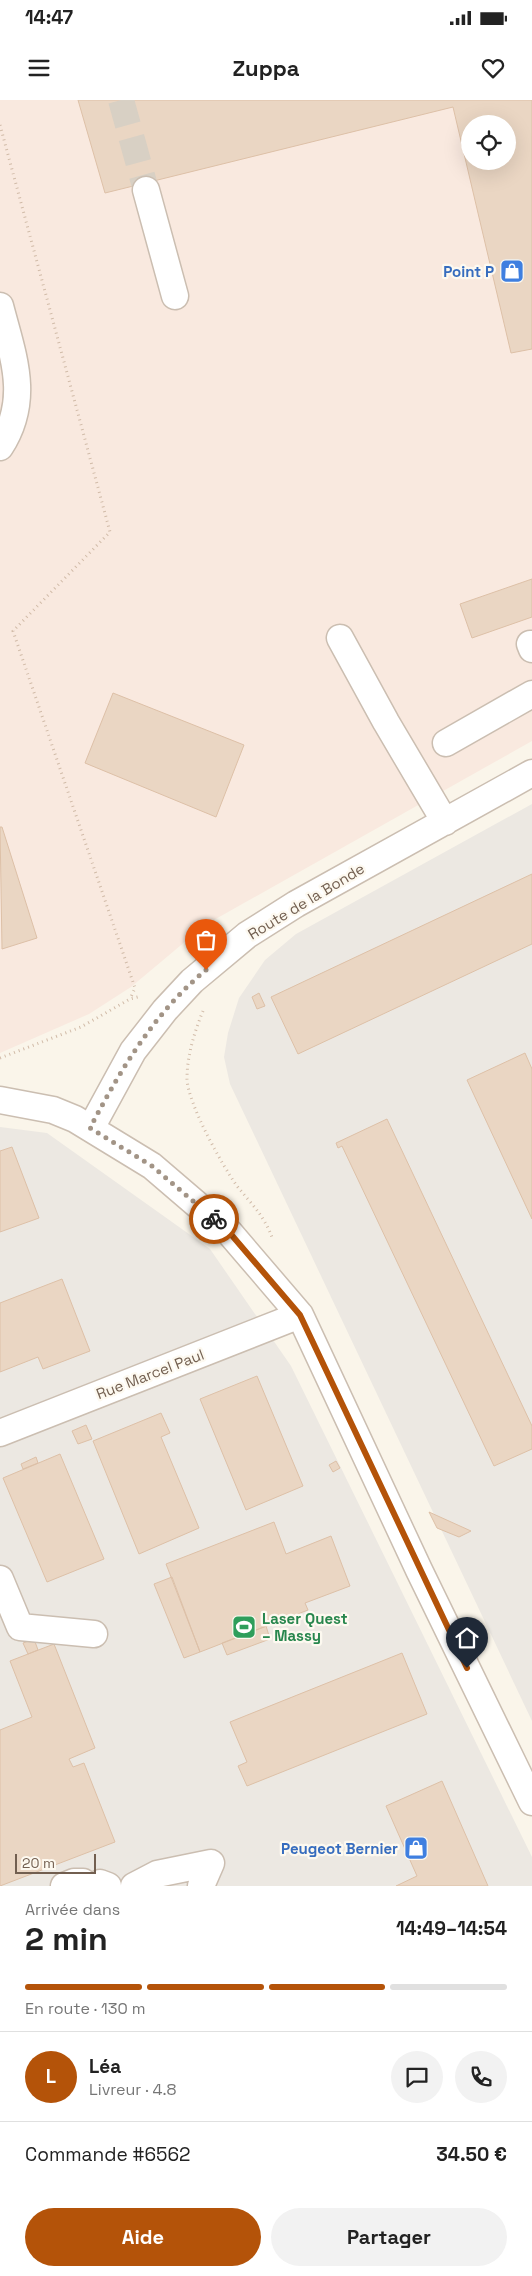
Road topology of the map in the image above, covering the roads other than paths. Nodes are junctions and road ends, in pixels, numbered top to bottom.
1 (146, 190) tunnel mouth
2 (174, 296) dead end
3 (0, 306) edge
4 (0, 447) edge
5 (340, 638) dead end
6 (532, 694) edge
7 (446, 743) dead end
8 (532, 773) edge
9 (445, 822) junction
10 (0, 1100) edge
11 (90, 1128) junction
12 (300, 1315) junction
13 (0, 1433) edge
14 (0, 1579) edge
15 (94, 1634) dead end
16 (532, 1802) edge
17 (134, 1886) edge
18 (201, 1886) edge

1 - 2 street
3 - 4 street
5 - 9 street
6 - 7 street
8 - 9 street, Route de la Bonde
9 - 11 street, Route de la Bonde
10 - 11 street
11 - 12 street
12 - 13 street, Rue Marcel Paul
12 - 16 street
14 - 15 street
17 - 18 street

